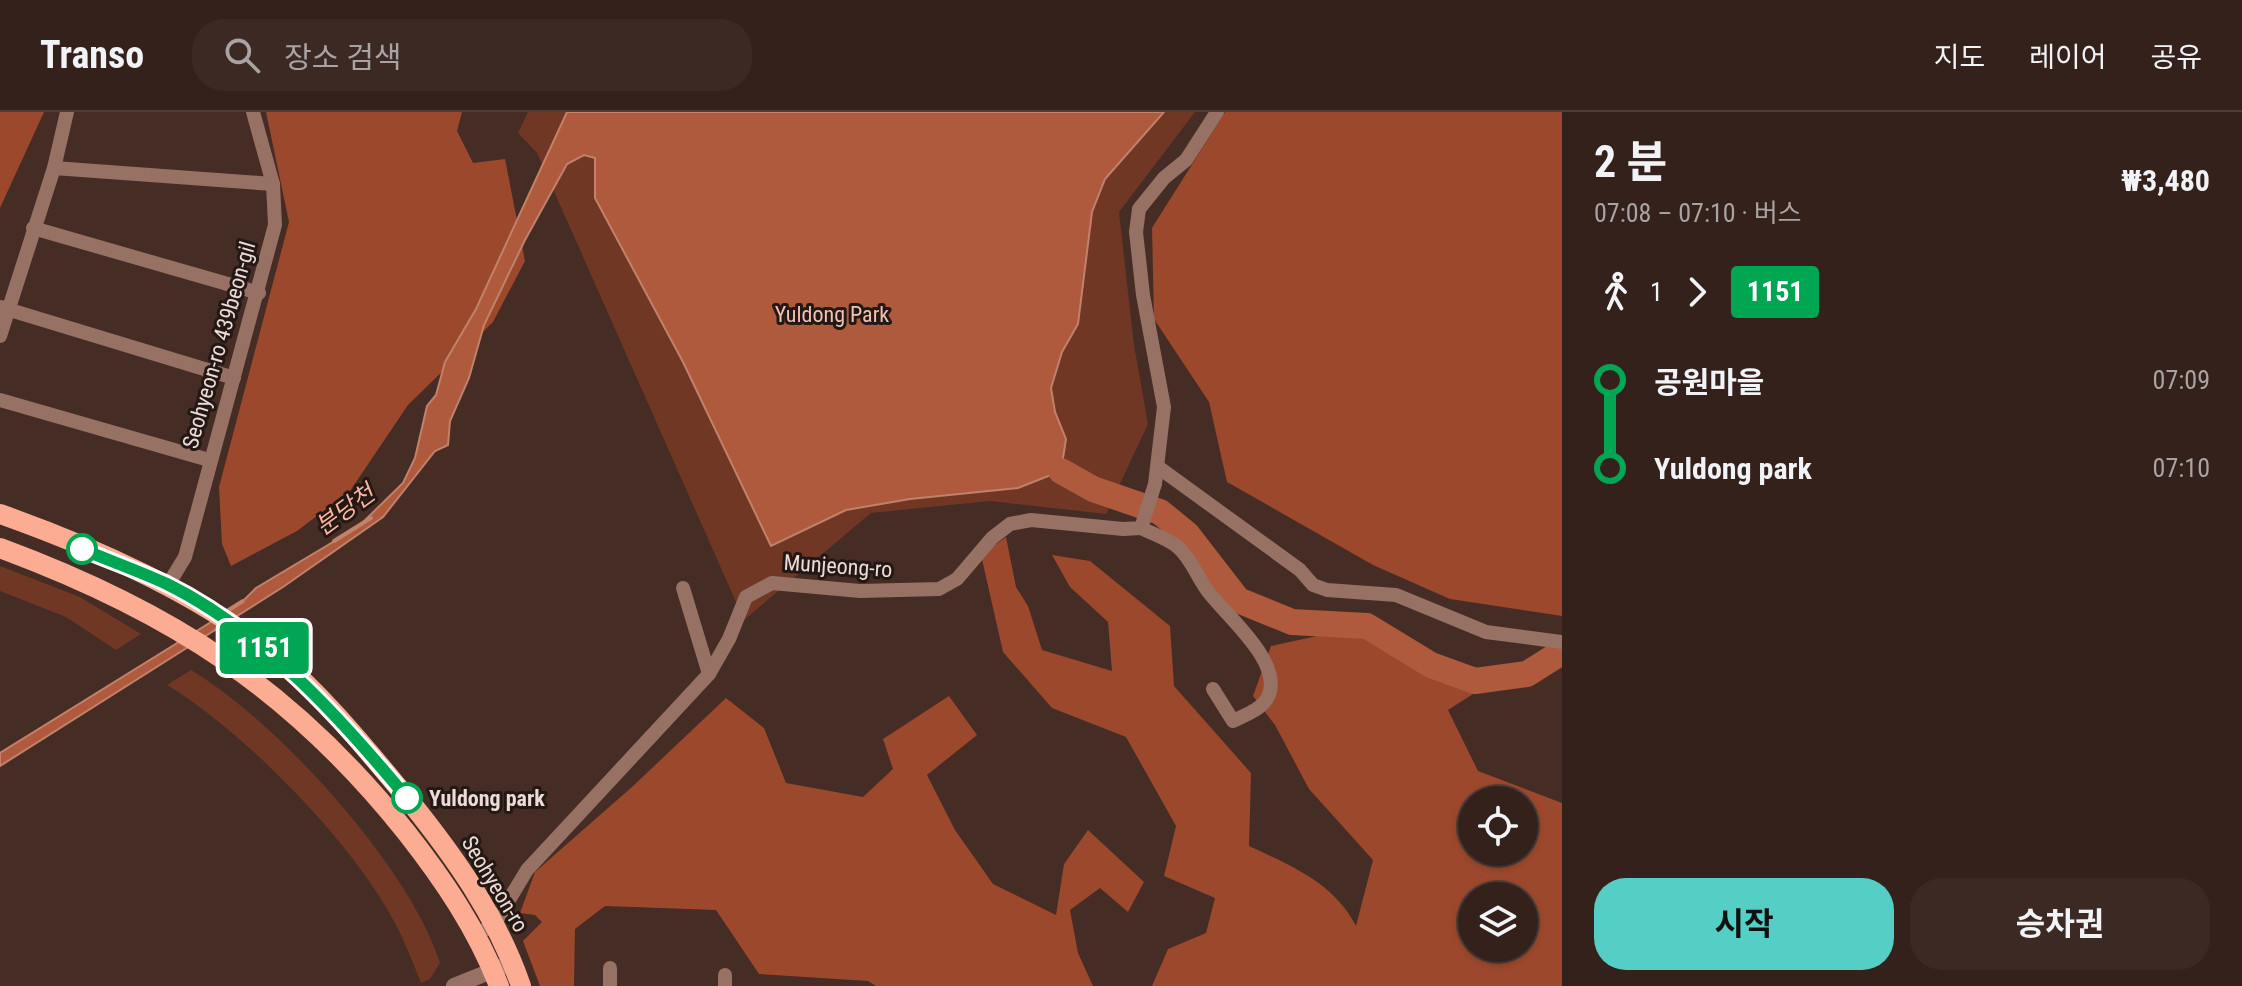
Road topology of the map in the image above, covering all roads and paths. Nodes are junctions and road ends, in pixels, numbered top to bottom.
1 (67, 112) edge
2 (253, 112) edge
3 (1217, 112) edge
4 (54, 168) junction
5 (273, 184) junction
6 (33, 228) junction
7 (259, 293) junction
8 (3, 308) edge
9 (0, 336) edge
10 (234, 378) junction
11 (0, 400) edge
12 (209, 460) junction
13 (1158, 467) junction
14 (0, 514) edge
15 (1143, 524) junction
16 (0, 548) edge
17 (683, 588) dead end
18 (176, 590) junction
19 (1562, 642) edge
20 (709, 674) junction
21 (1213, 689) dead end
22 (495, 923) junction
23 (475, 936) junction
24 (513, 962) junction
25 (610, 968) dead end
26 (496, 978) edge
27 (454, 986) edge
28 (521, 986) edge
29 (610, 986) edge

1 - 4 street
2 - 5 street, Seohyeon-ro 439beon-gil
3 - 13 street
4 - 5 street
4 - 6 street
5 - 7 street, Seohyeon-ro 439beon-gil
6 - 7 street
6 - 8 street
7 - 10 street, Seohyeon-ro 439beon-gil
8 - 9 street
8 - 10 street
10 - 12 street, Seohyeon-ro 439beon-gil
11 - 12 street
12 - 18 street, Seohyeon-ro 439beon-gil
13 - 15 street
13 - 19 street
14 - 18 main road
15 - 20 street, Munjeong-ro
15 - 21 street
16 - 23 main road, Seohyeon-ro
17 - 20 street
18 - 22 main road, Seohyeon-ro
20 - 22 street, Munjeong-ro
22 - 23 street, Munjeong-ro
22 - 24 main road, Seohyeon-ro
23 - 26 main road, Seohyeon-ro
24 - 26 street
24 - 28 main road, Seohyeon-ro
25 - 29 street
26 - 27 street

